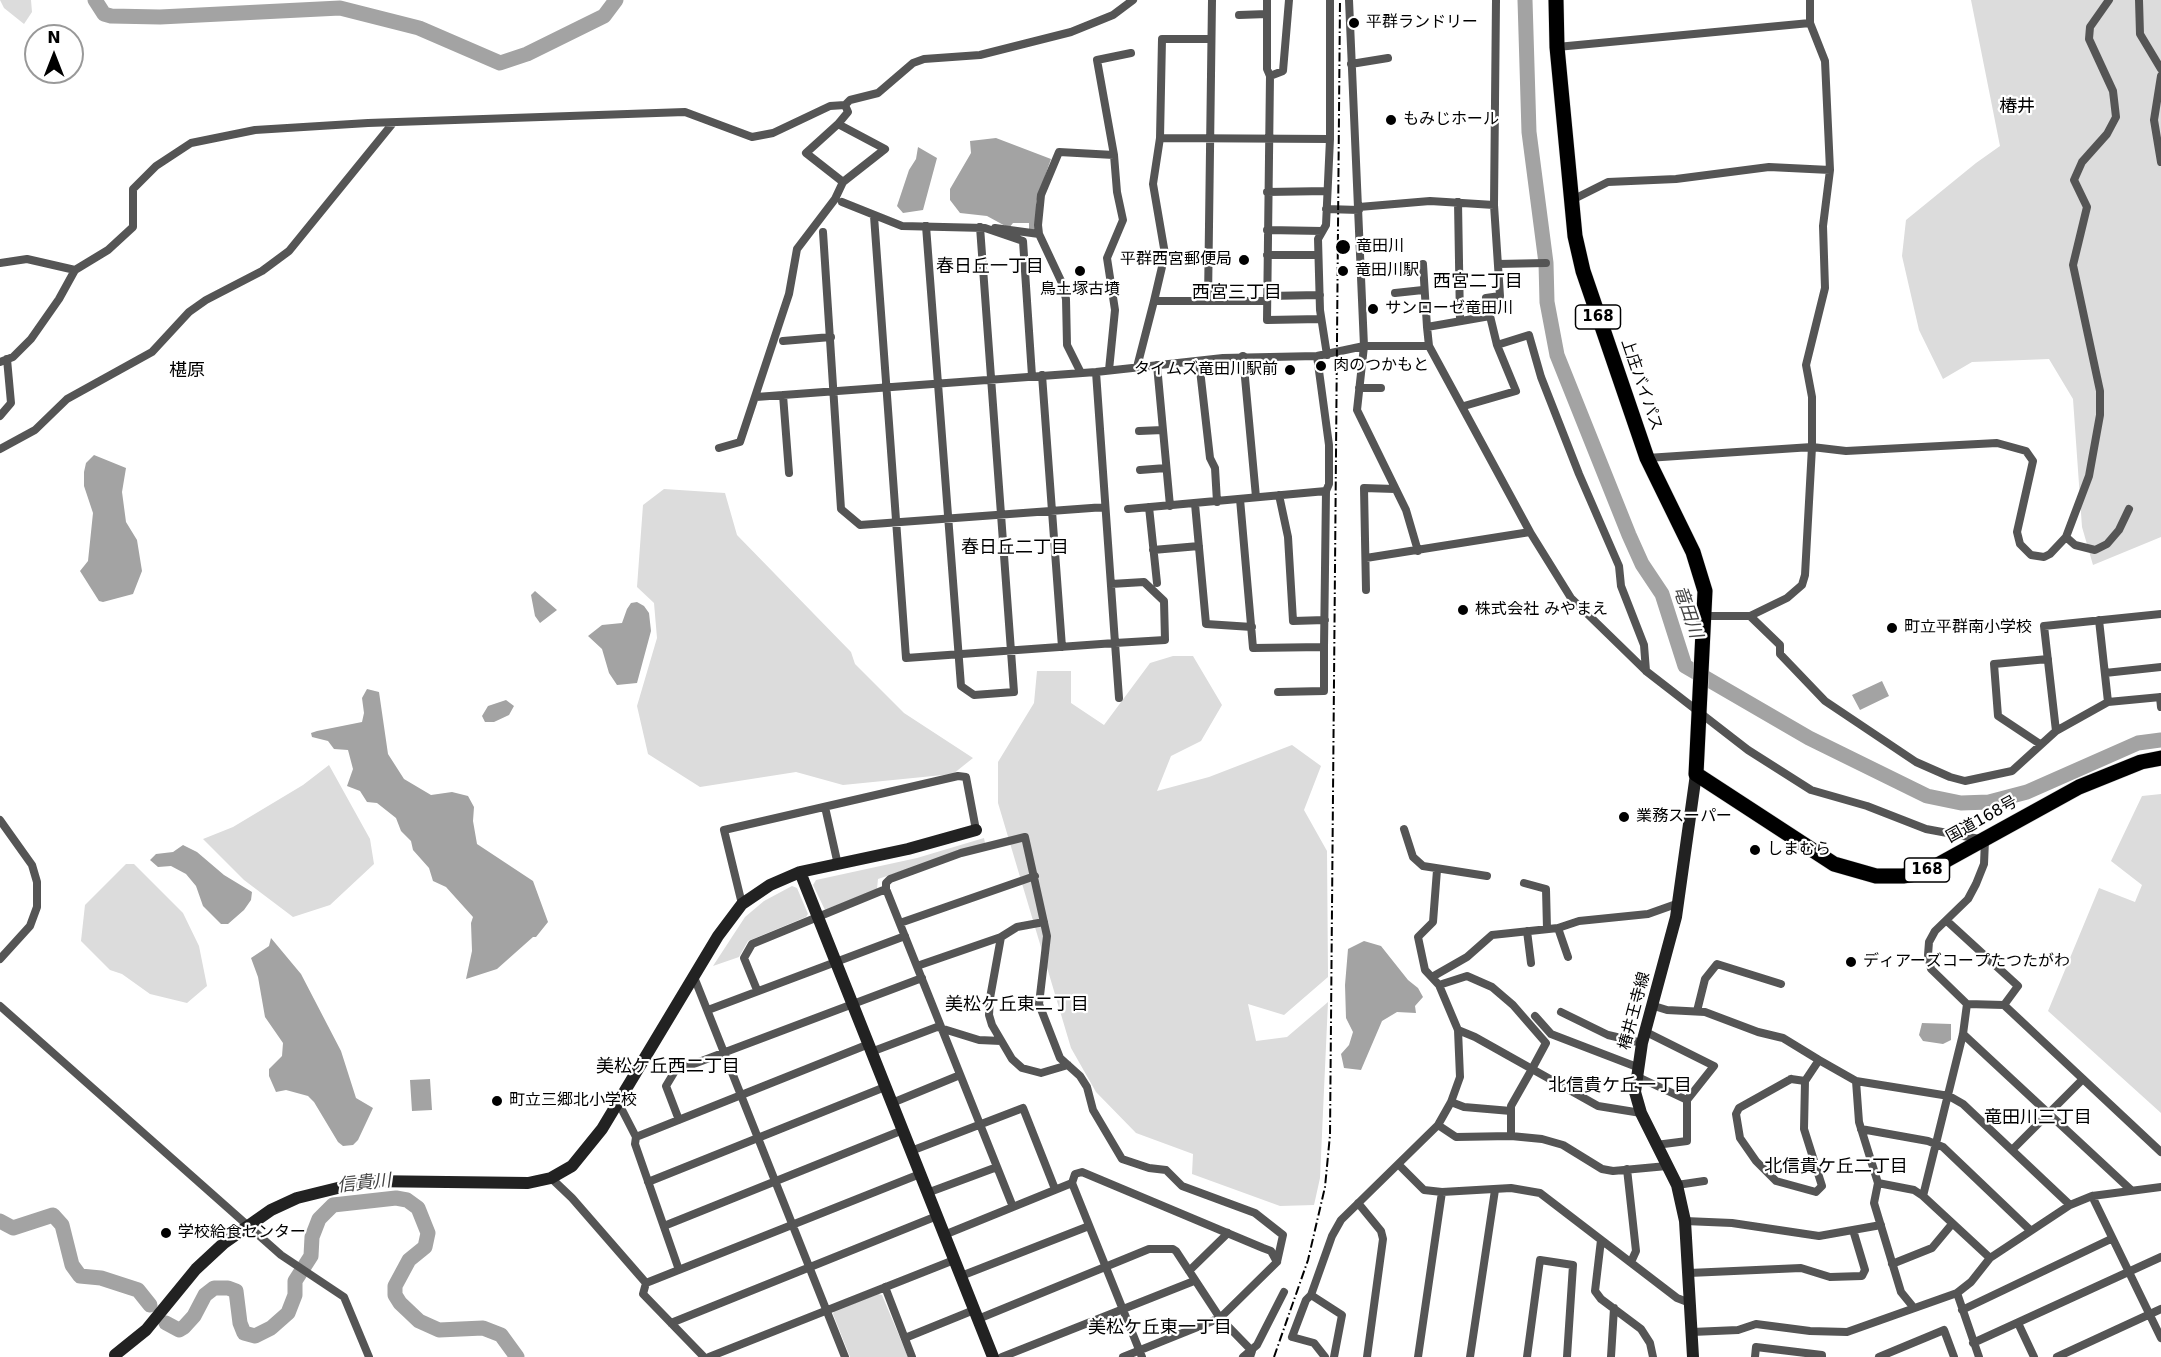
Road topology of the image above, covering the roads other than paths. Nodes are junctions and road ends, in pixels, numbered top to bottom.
1 (1133, 0) edge
2 (1212, 0) edge
3 (1267, 0) edge
4 (1289, 0) edge
5 (1330, 0) edge
6 (1349, 0) edge
7 (1496, 0) edge
8 (1557, 0) edge
9 (1810, 0) edge
10 (2109, 0) edge
11 (2139, 0) edge
12 (1267, 14) junction
13 (1239, 15) dead end
14 (1810, 23) junction
15 (1210, 39) junction
16 (1557, 47) junction
17 (1131, 53) dead end
18 (1388, 58) dead end
19 (1351, 64) junction
20 (2161, 69) edge
21 (1270, 76) junction
22 (2161, 76) edge
23 (845, 105) junction
24 (393, 123) junction
25 (838, 124) junction
26 (1160, 138) junction
27 (1210, 138) junction
28 (1268, 139) junction
29 (1330, 140) junction
30 (1114, 155) junction
31 (2161, 162) edge
32 (1830, 170) junction
33 (843, 182) junction
34 (1327, 191) junction
35 (1267, 192) junction
36 (1572, 200) junction
37 (842, 202) dead end
38 (1458, 202) junction
39 (1494, 205) junction
40 (1359, 208) junction
41 (1326, 209) junction
42 (874, 216) junction
43 (952, 222) dead end
44 (926, 226) junction
45 (980, 227) junction
46 (1267, 230) junction
47 (1322, 231) junction
48 (823, 232) dead end
49 (1039, 234) junction
50 (1267, 255) junction
51 (1318, 255) junction
52 (1546, 262) dead end
53 (0, 263) edge
54 (1423, 264) dead end
55 (1498, 264) junction
56 (75, 270) junction
57 (1423, 290) junction
58 (1395, 293) dead end
59 (1320, 295) junction
60 (1267, 298) junction
61 (1154, 301) junction
62 (1208, 301) junction
63 (1490, 316) junction
64 (1321, 319) junction
65 (1460, 321) junction
66 (1426, 327) junction
67 (831, 337) junction
68 (783, 341) dead end
69 (1497, 345) junction
70 (1365, 346) junction
71 (1429, 346) junction
72 (1327, 354) junction
73 (1243, 356) junction
74 (1317, 356) junction
75 (3, 361) edge
76 (1199, 361) junction
77 (1157, 365) junction
78 (1137, 367) junction
79 (1108, 370) junction
80 (1096, 372) junction
81 (1081, 373) junction
82 (1042, 375) junction
83 (1032, 376) junction
84 (990, 379) junction
85 (938, 384) junction
86 (886, 388) junction
87 (1359, 388) junction
88 (1381, 388) dead end
89 (835, 392) junction
90 (783, 395) junction
91 (756, 397) junction
92 (1464, 406) junction
93 (0, 416) edge
94 (1163, 430) junction
95 (1140, 431) dead end
96 (1812, 447) junction
97 (719, 448) dead end
98 (0, 449) edge
99 (1647, 458) junction
100 (1166, 468) junction
101 (1140, 470) dead end
102 (789, 473) dead end
103 (1395, 489) junction
104 (1326, 491) junction
105 (1279, 495) junction
106 (1256, 497) junction
107 (1240, 499) junction
108 (1217, 502) junction
109 (1195, 504) junction
110 (1170, 506) junction
111 (1105, 507) junction
112 (1149, 507) junction
113 (1128, 509) dead end
114 (2128, 509) dead end
115 (1053, 511) junction
116 (1002, 515) junction
117 (948, 519) junction
118 (895, 523) junction
119 (1530, 532) junction
120 (2066, 537) junction
121 (1199, 546) junction
122 (1153, 550) junction
123 (1418, 551) junction
124 (1366, 558) junction
125 (1157, 583) dead end
126 (1111, 584) junction
127 (1366, 590) dead end
128 (2161, 614) edge
129 (1750, 616) junction
130 (1325, 620) junction
131 (2099, 620) junction
132 (1705, 624) junction
133 (1252, 627) junction
134 (1115, 643) junction
135 (1062, 647) junction
136 (1324, 647) junction
137 (1011, 650) junction
138 (958, 654) junction
139 (2048, 659) junction
140 (2161, 667) edge
141 (1646, 671) junction
142 (2104, 673) junction
143 (1278, 692) dead end
144 (2161, 697) edge
145 (1119, 698) dead end
146 (2108, 702) junction
147 (2161, 707) edge
148 (1700, 714) junction
149 (2056, 732) junction
150 (2040, 744) junction
151 (2161, 758) edge
152 (1696, 774) junction
153 (825, 807) junction
154 (0, 820) edge
155 (1404, 829) dead end
156 (976, 830) joint
157 (1985, 840) junction
158 (838, 865) junction
159 (1437, 870) junction
160 (801, 872) junction
161 (1035, 876) junction
162 (1487, 876) dead end
163 (1524, 884) dead end
164 (886, 889) junction
165 (1679, 903) junction
166 (742, 904) junction
167 (818, 916) junction
168 (1947, 921) junction
169 (1044, 922) junction
170 (900, 923) junction
171 (1558, 928) junction
172 (1546, 929) junction
173 (1527, 931) junction
174 (905, 936) junction
175 (1001, 937) junction
176 (1568, 957) dead end
177 (0, 959) edge
178 (835, 961) junction
179 (1531, 963) dead end
180 (917, 966) junction
181 (694, 977) junction
182 (1432, 977) junction
183 (922, 978) junction
184 (1781, 984) dead end
185 (1438, 985) junction
186 (757, 990) junction
187 (852, 1004) junction
188 (1967, 1004) junction
189 (2004, 1005) junction
190 (0, 1006) edge
191 (1654, 1006) junction
192 (708, 1010) junction
193 (1697, 1011) junction
194 (1561, 1012) dead end
195 (1535, 1016) dead end
196 (941, 1027) junction
197 (1458, 1030) junction
198 (1962, 1034) junction
199 (1644, 1037) junction
200 (1001, 1041) junction
201 (870, 1048) junction
202 (724, 1053) junction
203 (1819, 1060) junction
204 (1068, 1065) junction
205 (1532, 1070) junction
206 (1636, 1071) junction
207 (960, 1075) junction
208 (2082, 1080) junction
209 (1805, 1081) junction
210 (1856, 1082) junction
211 (885, 1087) junction
212 (741, 1096) junction
213 (1949, 1096) junction
214 (1687, 1100) junction
215 (618, 1102) junction
216 (1451, 1102) junction
217 (892, 1103) junction
218 (1511, 1111) junction
219 (1641, 1113) junction
220 (2049, 1113) junction
221 (679, 1120) junction
222 (980, 1124) junction
223 (1438, 1125) junction
224 (1861, 1129) junction
225 (903, 1130) junction
226 (1511, 1136) junction
227 (636, 1137) junction
228 (758, 1138) junction
229 (1656, 1145) junction
230 (1937, 1145) junction
231 (2012, 1150) junction
232 (911, 1151) junction
233 (2161, 1152) edge
234 (1399, 1165) junction
235 (1667, 1166) junction
236 (997, 1167) junction
237 (1627, 1169) junction
238 (920, 1174) junction
239 (551, 1178) junction
240 (1704, 1181) dead end
241 (648, 1182) junction
242 (776, 1182) junction
243 (1072, 1183) junction
244 (1878, 1183) junction
245 (1677, 1185) junction
246 (2161, 1187) edge
247 (1055, 1189) junction
248 (1495, 1190) junction
249 (2131, 1190) junction
250 (1442, 1192) junction
251 (927, 1193) junction
252 (1923, 1196) junction
253 (2092, 1196) junction
254 (1358, 1203) junction
255 (2070, 1205) junction
256 (1013, 1207) junction
257 (937, 1216) junction
258 (1685, 1221) junction
259 (792, 1223) junction
260 (249, 1224) junction
261 (1952, 1224) junction
262 (1881, 1225) junction
263 (664, 1226) junction
264 (1089, 1226) junction
265 (1853, 1230) junction
266 (2030, 1230) junction
267 (1228, 1233) junction
268 (944, 1234) junction
269 (2111, 1239) junction
270 (1601, 1240) junction
271 (2161, 1257) edge
272 (1990, 1258) junction
273 (954, 1260) junction
274 (1277, 1262) junction
275 (1631, 1262) junction
276 (1892, 1264) junction
277 (810, 1267) junction
278 (1106, 1268) junction
279 (679, 1270) junction
280 (1189, 1270) junction
281 (2129, 1272) junction
282 (1689, 1273) junction
283 (961, 1276) junction
284 (1194, 1281) junction
285 (646, 1283) junction
286 (885, 1287) junction
287 (1284, 1292) dead end
288 (1957, 1293) junction
289 (1311, 1295) junction
290 (1690, 1303) junction
291 (1614, 1308) junction
292 (1914, 1308) junction
293 (1122, 1309) junction
294 (2161, 1309) edge
295 (827, 1310) junction
296 (1962, 1310) junction
297 (976, 1314) junction
298 (2150, 1315) junction
299 (1220, 1318) junction
300 (671, 1323) junction
301 (2018, 1323) junction
302 (1692, 1332) junction
303 (904, 1338) junction
304 (2161, 1338) edge
305 (1973, 1344) junction
306 (1140, 1354) edge
307 (1251, 1354) edge
308 (114, 1356) edge
309 (369, 1357) edge
310 (704, 1357) edge
311 (709, 1357) edge
312 (845, 1357) edge
313 (912, 1357) edge
314 (993, 1357) edge
315 (1002, 1357) edge
316 (1123, 1357) edge
317 (1243, 1357) edge
318 (1325, 1357) edge
319 (1334, 1357) edge
320 (1367, 1357) edge
321 (1418, 1357) edge
322 (1470, 1357) edge
323 (1527, 1357) edge
324 (1567, 1357) edge
325 (1611, 1357) edge
326 (1653, 1357) edge
327 (1693, 1357) edge
328 (1755, 1357) edge
329 (1822, 1357) edge
330 (1879, 1357) edge
331 (1954, 1357) edge
332 (1979, 1357) edge
333 (2034, 1357) edge
334 (2057, 1357) edge

1 - 23 street
2 - 15 street
3 - 12 street
4 - 21 street
5 - 29 street
6 - 19 street
7 - 39 street
8 - 16 highway, 上庄バイパス / 168
9 - 14 street
10 - 120 street
11 - 20 street
12 - 13 street
12 - 21 street
14 - 16 street
14 - 32 street
15 - 26 street
15 - 27 street
16 - 36 highway, 上庄バイパス / 168
17 - 30 street
18 - 19 street
19 - 40 street
21 - 28 street
22 - 31 street
23 - 24 street
23 - 25 street
24 - 56 street
24 - 98 street
25 - 33 street
25 - 33 street
26 - 27 street
26 - 61 street
27 - 28 street
27 - 62 street
28 - 29 street
28 - 35 street
29 - 34 street
30 - 49 street
30 - 79 street
32 - 36 street
32 - 96 street
33 - 91 street
34 - 35 street
34 - 41 street
35 - 46 street
36 - 99 highway, 上庄バイパス / 168
37 - 42 street
38 - 39 street
38 - 40 street
38 - 65 street
39 - 55 street
40 - 41 street
40 - 70 street
41 - 47 street
42 - 44 street
42 - 86 street
43 - 49 street
44 - 45 street
44 - 85 street
45 - 83 street
45 - 84 street
46 - 47 street
46 - 50 street
47 - 51 street
48 - 67 street
49 - 81 street
50 - 51 street
50 - 60 street
51 - 59 street
52 - 55 street
53 - 56 street
54 - 57 street
55 - 63 street
56 - 75 street
57 - 58 street
57 - 66 street
59 - 60 street
59 - 64 street
60 - 62 street
60 - 64 street
61 - 62 street
61 - 78 street
63 - 65 street
63 - 69 street
64 - 72 street
65 - 66 street
66 - 71 street
67 - 68 street
67 - 89 street
69 - 92 street
69 - 141 street
70 - 71 street
70 - 72 street
70 - 87 street
71 - 92 street
72 - 74 street
73 - 74 street
73 - 76 street
73 - 106 street
74 - 104 street
75 - 93 street
76 - 77 street
76 - 108 street
77 - 78 street
77 - 94 street
78 - 79 street
79 - 80 street
80 - 81 street
80 - 111 street
81 - 82 street
82 - 83 street
82 - 115 street
83 - 84 street
84 - 85 street
84 - 116 street
85 - 86 street
85 - 117 street
86 - 89 street
86 - 118 street
87 - 88 street
87 - 103 street
89 - 90 street
89 - 118 street
90 - 91 street
90 - 102 street
91 - 97 street
92 - 119 street
94 - 95 street
94 - 100 street
96 - 99 street
96 - 120 street
96 - 129 street
99 - 132 highway, 上庄バイパス / 168
100 - 101 street
100 - 110 street
103 - 123 street
103 - 124 street
104 - 105 street
104 - 130 street
105 - 106 street
105 - 130 street
106 - 107 street
107 - 108 street
107 - 133 street
108 - 109 street
109 - 110 street
109 - 121 street
110 - 112 street
111 - 115 street
111 - 126 street
112 - 113 street
112 - 122 street
114 - 120 street
115 - 116 street
115 - 135 street
116 - 117 street
116 - 137 street
117 - 118 street
117 - 138 street
118 - 138 street
119 - 123 street
119 - 141 street
121 - 122 street
121 - 133 street
122 - 125 street
123 - 124 street
124 - 127 street
126 - 134 street
126 - 134 street
128 - 131 street
129 - 132 street
129 - 150 street
130 - 136 street
131 - 139 street
131 - 142 street
132 - 148 highway, 上庄バイパス / 168
133 - 136 street
134 - 135 street
134 - 145 street
135 - 137 street
136 - 143 street
137 - 138 street
137 - 138 street
139 - 149 street
139 - 150 street
140 - 142 street
141 - 148 street
142 - 146 street
144 - 146 street
144 - 147 street
146 - 149 street
148 - 152 highway, 上庄バイパス / 168
148 - 157 street
149 - 150 street
151 - 157 highway, 国道168号 / 168
152 - 157 highway, 国道168号 / 168
152 - 165 street, 椿井王寺線
153 - 156 street
153 - 158 street
153 - 166 street
154 - 177 street
155 - 159 street
156 - 158 street
157 - 168 street
158 - 160 street
159 - 162 street
159 - 182 street
160 - 166 street
160 - 167 street
161 - 164 street
161 - 169 street
161 - 170 street
163 - 172 street
164 - 167 street
164 - 170 street
165 - 171 street
165 - 191 street, 椿井王寺線
166 - 181 street
167 - 178 street
167 - 186 street
168 - 188 street
168 - 189 street
169 - 175 street
169 - 204 street
170 - 174 street
171 - 172 street
171 - 176 street
172 - 173 street
173 - 179 street
173 - 182 street
174 - 178 street
174 - 180 street
175 - 180 street
175 - 200 street
178 - 186 street
178 - 187 street
180 - 183 street
181 - 192 street
181 - 215 street
182 - 185 street
183 - 187 street
183 - 196 street
184 - 193 street
185 - 197 street
185 - 205 street
186 - 192 street
187 - 201 street
187 - 202 street
188 - 189 street
188 - 198 street
189 - 208 street
190 - 260 street
191 - 193 street
191 - 199 street, 椿井王寺線
192 - 202 street
193 - 203 street
194 - 199 street
195 - 206 street
196 - 200 street
196 - 201 street
196 - 207 street
197 - 205 street
197 - 216 street
198 - 213 street
198 - 220 street
199 - 206 street, 椿井王寺線
199 - 214 street
200 - 204 street
201 - 211 street
201 - 212 street
202 - 212 street
202 - 221 street
203 - 209 street
203 - 210 street
204 - 274 street
205 - 218 street
205 - 219 street
206 - 214 street
206 - 219 street, 椿井王寺線
207 - 217 street
207 - 222 street
208 - 220 street
208 - 233 street
209 - 209 street
210 - 213 street
210 - 224 street
211 - 217 street
211 - 228 street
212 - 221 street
212 - 228 street
213 - 230 street
213 - 231 street
214 - 229 street
215 - 227 street
215 - 239 street
216 - 218 street
216 - 223 street
217 - 225 street
218 - 226 street
219 - 229 street, 椿井王寺線
220 - 231 street
220 - 249 street
221 - 227 street
222 - 232 street
222 - 236 street
222 - 247 street
223 - 226 street
223 - 234 street
224 - 230 street
224 - 244 street
225 - 232 street
225 - 242 street
226 - 237 street
227 - 241 street
228 - 241 street
228 - 242 street
229 - 235 street, 椿井王寺線
230 - 252 street
230 - 266 street
231 - 255 street
232 - 238 street
234 - 250 street
234 - 254 street
235 - 237 street
235 - 245 street, 椿井王寺線
236 - 251 street
236 - 256 street
237 - 275 street
238 - 251 street
238 - 259 street
239 - 260 street
239 - 285 street
240 - 245 street
241 - 263 street
242 - 259 street
242 - 263 street
243 - 247 street
243 - 264 street
243 - 267 street
244 - 252 street
244 - 262 street
245 - 258 street, 椿井王寺線
246 - 249 street
247 - 256 street
248 - 250 street
248 - 270 street
248 - 322 street
249 - 253 street
250 - 321 street
251 - 257 street
252 - 261 street
253 - 255 street
253 - 269 street
254 - 289 street
254 - 320 street
255 - 266 street
256 - 268 street
257 - 268 street
257 - 277 street
258 - 265 street
258 - 282 street, 椿井王寺線
259 - 277 street
259 - 279 street
260 - 308 street
260 - 309 street
261 - 272 street
261 - 276 street
262 - 265 street
262 - 276 street
263 - 279 street
264 - 278 street
264 - 283 street
265 - 282 street
266 - 272 street
267 - 274 street
267 - 280 street
268 - 273 street
269 - 281 street
269 - 296 street
270 - 275 street
270 - 291 street
271 - 281 street
272 - 288 street
273 - 283 street
273 - 286 street
274 - 299 street
275 - 290 street
276 - 292 street
277 - 295 street
277 - 300 street
278 - 280 street
278 - 293 street
278 - 297 street
279 - 285 street
280 - 284 street
281 - 298 street
281 - 301 street
282 - 290 street, 椿井王寺線
283 - 297 street
284 - 293 street
284 - 299 street
285 - 300 street
286 - 295 street
286 - 303 street
287 - 307 street
288 - 292 street
288 - 296 street
289 - 318 street
289 - 319 street
290 - 302 street, 椿井王寺線
291 - 325 street
291 - 326 street
292 - 302 street
293 - 306 street
293 - 315 street
294 - 298 street
295 - 311 street
295 - 312 street
296 - 305 street
297 - 303 street
297 - 314 street
298 - 304 street
298 - 334 street
299 - 306 street
299 - 307 street
300 - 310 street
301 - 305 street
301 - 333 street
302 - 327 street, 椿井王寺線
303 - 313 street
305 - 332 street
306 - 316 street
307 - 317 street
323 - 324 street
328 - 329 street
330 - 331 street

